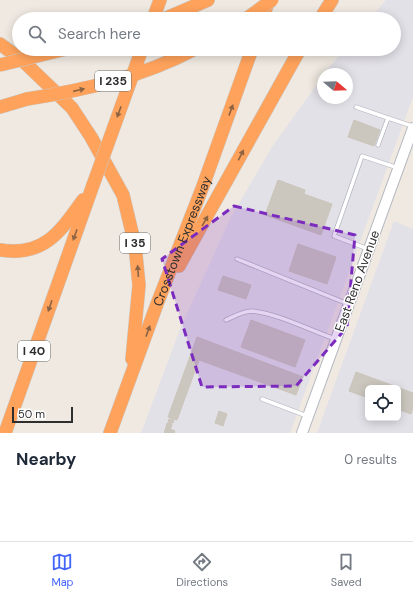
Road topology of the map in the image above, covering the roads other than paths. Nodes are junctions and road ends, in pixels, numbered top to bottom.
1 (160, 0) edge
2 (208, 0) edge
3 (269, 0) edge
4 (272, 0) edge
5 (332, 0) edge
6 (156, 12) edge
7 (180, 12) edge
8 (256, 12) edge
9 (265, 12) edge
10 (324, 12) edge
11 (0, 44) edge
12 (12, 53) edge
13 (16, 56) edge
14 (37, 56) edge
15 (139, 56) edge
16 (180, 56) edge
17 (250, 56) edge
18 (296, 56) edge
19 (0, 65) edge
20 (0, 99) edge
21 (27, 99) junction
22 (0, 107) edge
23 (356, 107) dead end
24 (388, 118) junction
25 (413, 128) edge
26 (378, 145) dead end
27 (398, 168) junction
28 (93, 185) junction
29 (369, 249) junction
30 (0, 250) edge
31 (237, 259) dead end
32 (157, 304) junction
33 (349, 304) junction
34 (226, 320) dead end
35 (336, 340) junction
36 (130, 381) junction
37 (262, 399) dead end
38 (308, 416) junction
39 (6, 433) edge
40 (110, 433) edge
41 (302, 433) edge

1 - 6 highway
2 - 7 highway
3 - 9 highway
4 - 8 highway, bridge
5 - 10 highway
12 -> 11 highway, I 35
36 -> 13 highway, I 35
14 - 19 highway, bridge
15 -> 28 highway, I 40, bridge
21 -> 16 highway, I 235, bridge
32 -> 17 highway, Crosstown Expressway
32 -> 18 highway
20 - 21 highway, I 235
21 - 22 highway
23 - 24 lane
24 - 25 lane
24 - 26 lane
25 - 27 main road, East Reno Avenue
27 - 29 main road, East Reno Avenue
27 - 29 lane
28 - 30 highway
28 -> 39 highway, I 40
29 - 33 main road, East Reno Avenue
31 - 33 lane
36 -> 32 highway, Crosstown Expressway
33 - 35 main road, East Reno Avenue
34 - 35 lane
35 - 38 main road, East Reno Avenue
36 - 40 highway, Crosstown Expressway / I 35
37 - 38 lane
38 - 41 main road, East Reno Avenue

